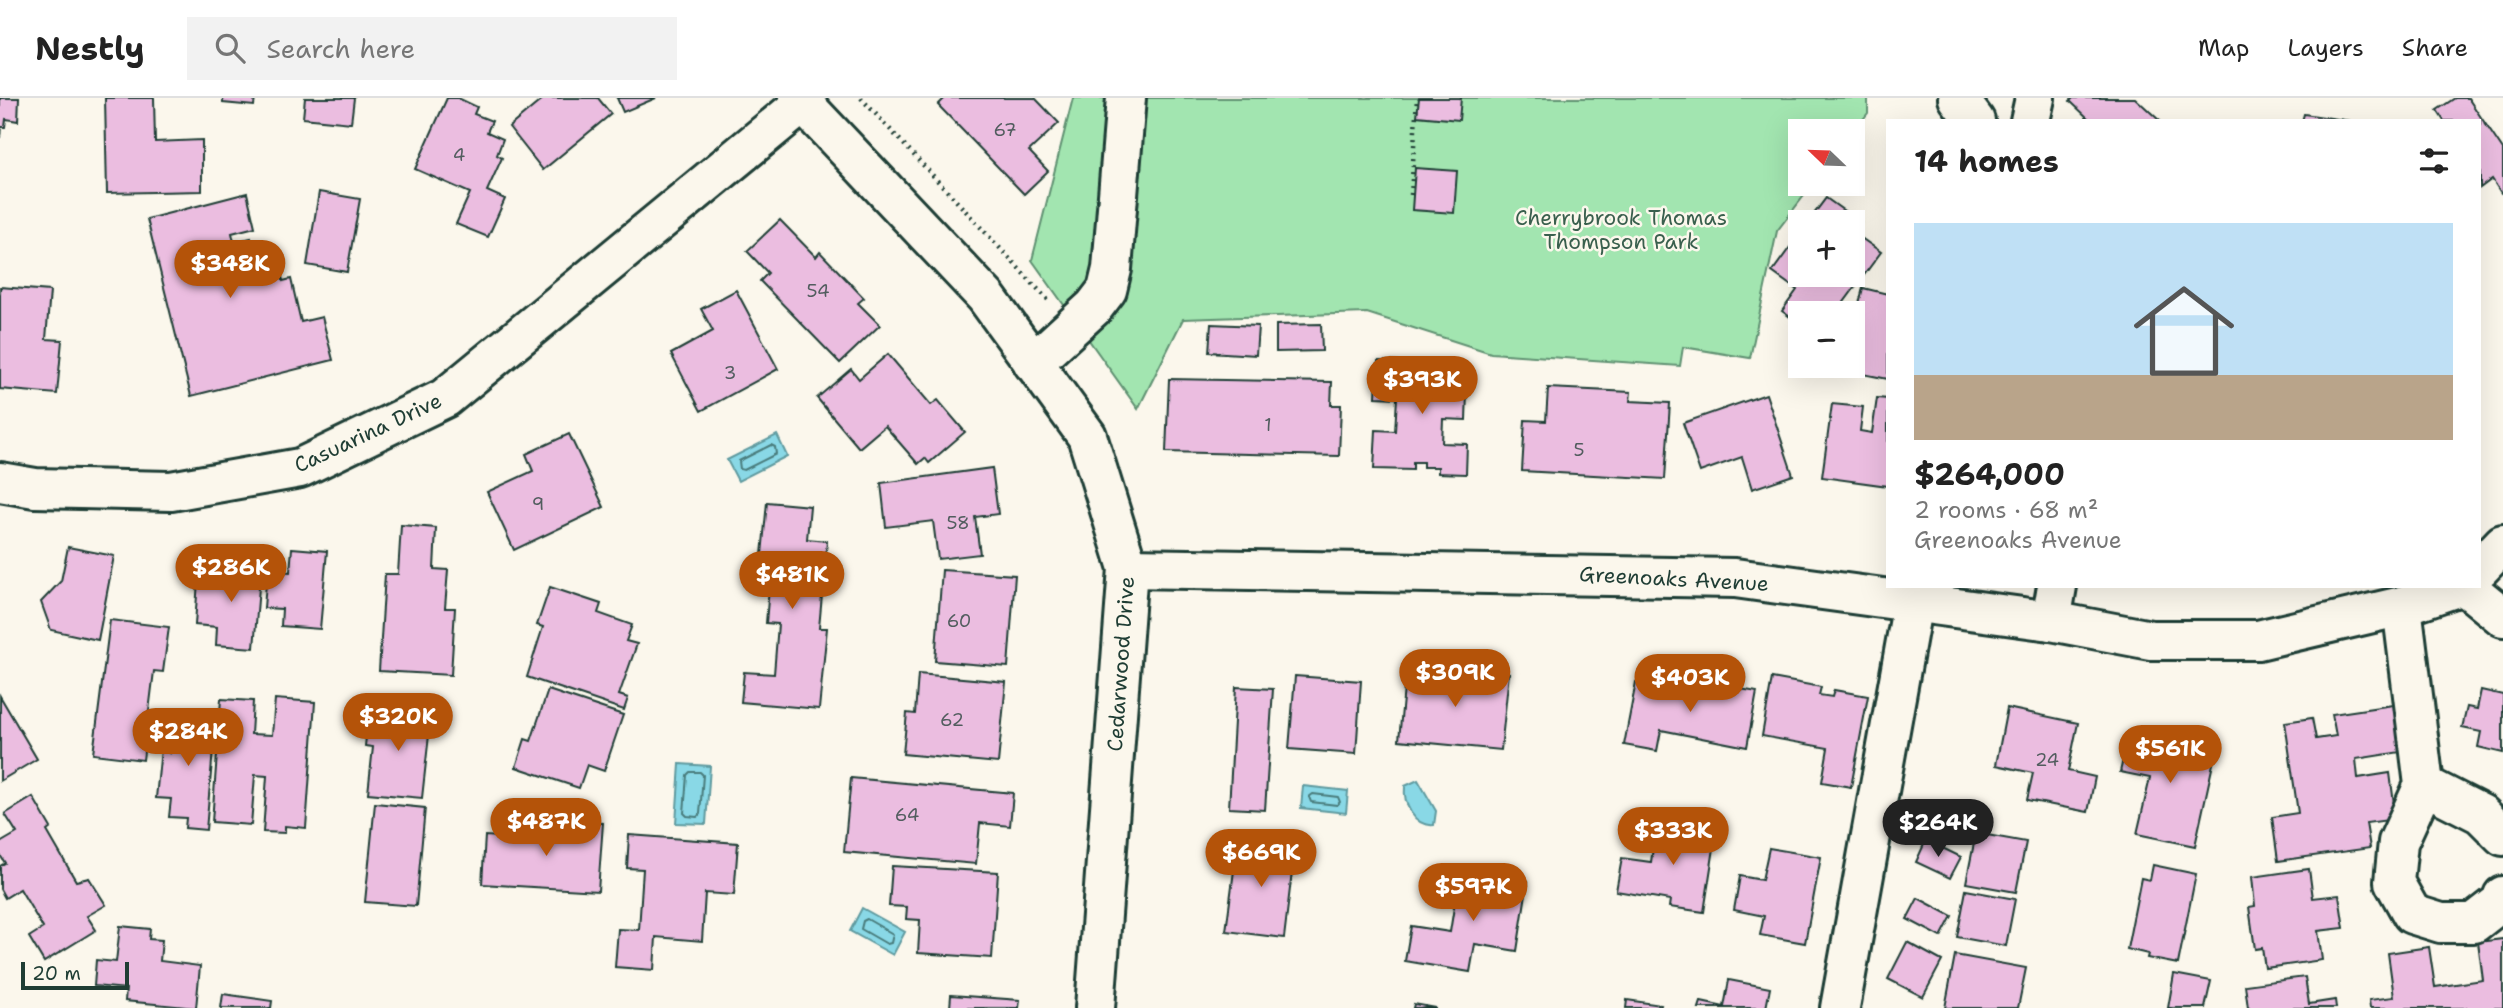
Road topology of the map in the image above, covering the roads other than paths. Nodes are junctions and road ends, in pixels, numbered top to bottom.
1 (1126, 98) edge
2 (1958, 98) edge
3 (2035, 98) edge
4 (800, 101) edge
5 (1974, 119) edge
6 (2030, 119) edge
7 (1033, 363) junction
8 (0, 482) edge
9 (2503, 544) edge
10 (2481, 567) edge
11 (1128, 568) junction
12 (2454, 588) edge
13 (2467, 588) edge
14 (1913, 603) junction
15 (2054, 604) edge
16 (2402, 606) junction
17 (2503, 617) edge
18 (2424, 786) junction
19 (2503, 836) edge
20 (2503, 895) edge
21 (1095, 1008) edge
22 (1840, 1008) edge

1 - 7 street
2 - 5 street
3 - 6 street
4 - 7 street, Cedarwood Drive
4 - 8 street, Casuarina Drive
7 - 11 street, Cedarwood Drive
9 - 10 street
11 - 14 street, Greenoaks Avenue
11 - 21 street, Cedarwood Drive
12 - 16 street, Greenoaks Avenue
13 - 17 street
14 - 15 street, Greenoaks Avenue
14 - 22 street
15 - 16 street, Greenoaks Avenue
16 - 18 street
18 - 19 street
18 - 20 street

